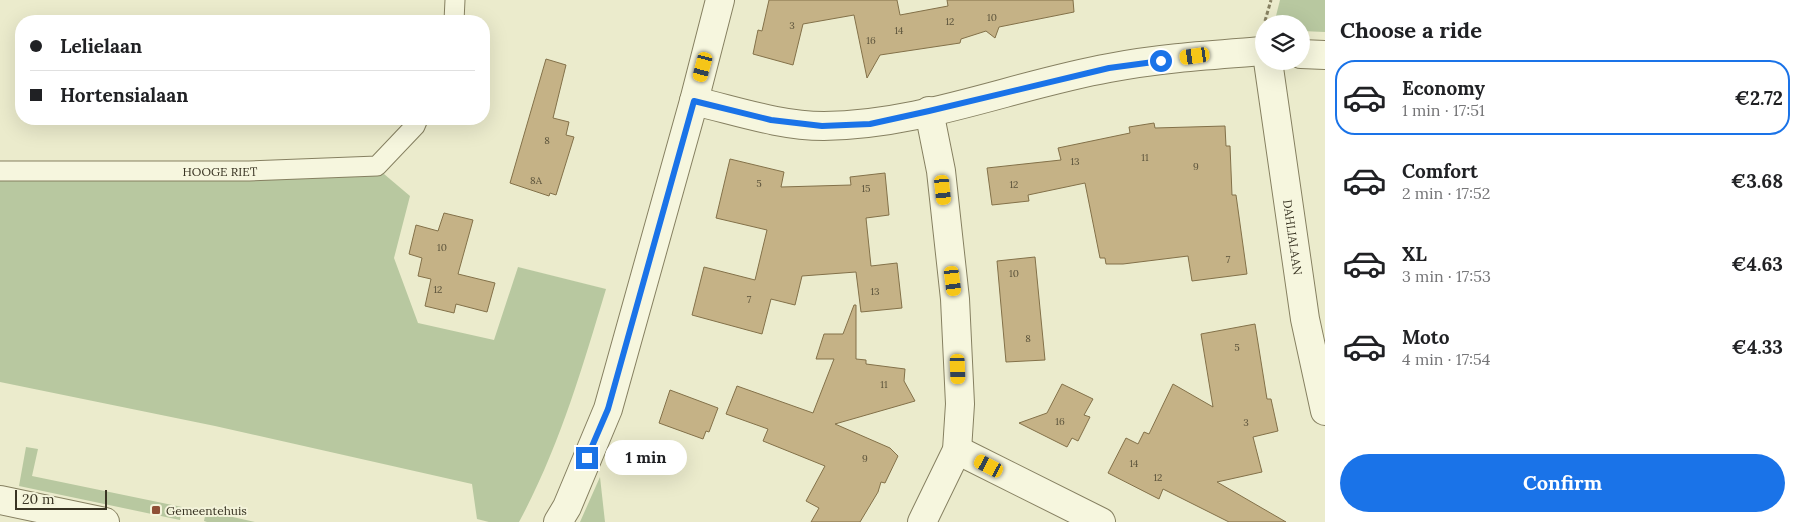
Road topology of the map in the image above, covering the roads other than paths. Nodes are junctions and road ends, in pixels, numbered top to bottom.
1 (455, 0) edge
2 (720, 0) edge
3 (454, 15) edge
4 (1255, 52) edge
5 (1310, 54) edge
6 (1325, 55) edge
7 (1269, 70) edge
8 (694, 101) junction
9 (929, 111) junction
10 (415, 125) edge
11 (0, 171) edge
12 (1325, 411) edge
13 (957, 450) junction
14 (0, 500) edge
15 (105, 522) edge
16 (558, 522) edge
17 (922, 522) edge
18 (1101, 522) edge

1 - 3 lane
2 - 8 street
4 - 9 street
5 - 6 street
7 - 12 street, DAHLIALAAN
8 - 9 street
8 - 16 street
9 - 13 street
10 - 11 lane, HOOGE RIET
13 - 17 street
13 - 18 street
14 - 15 street

